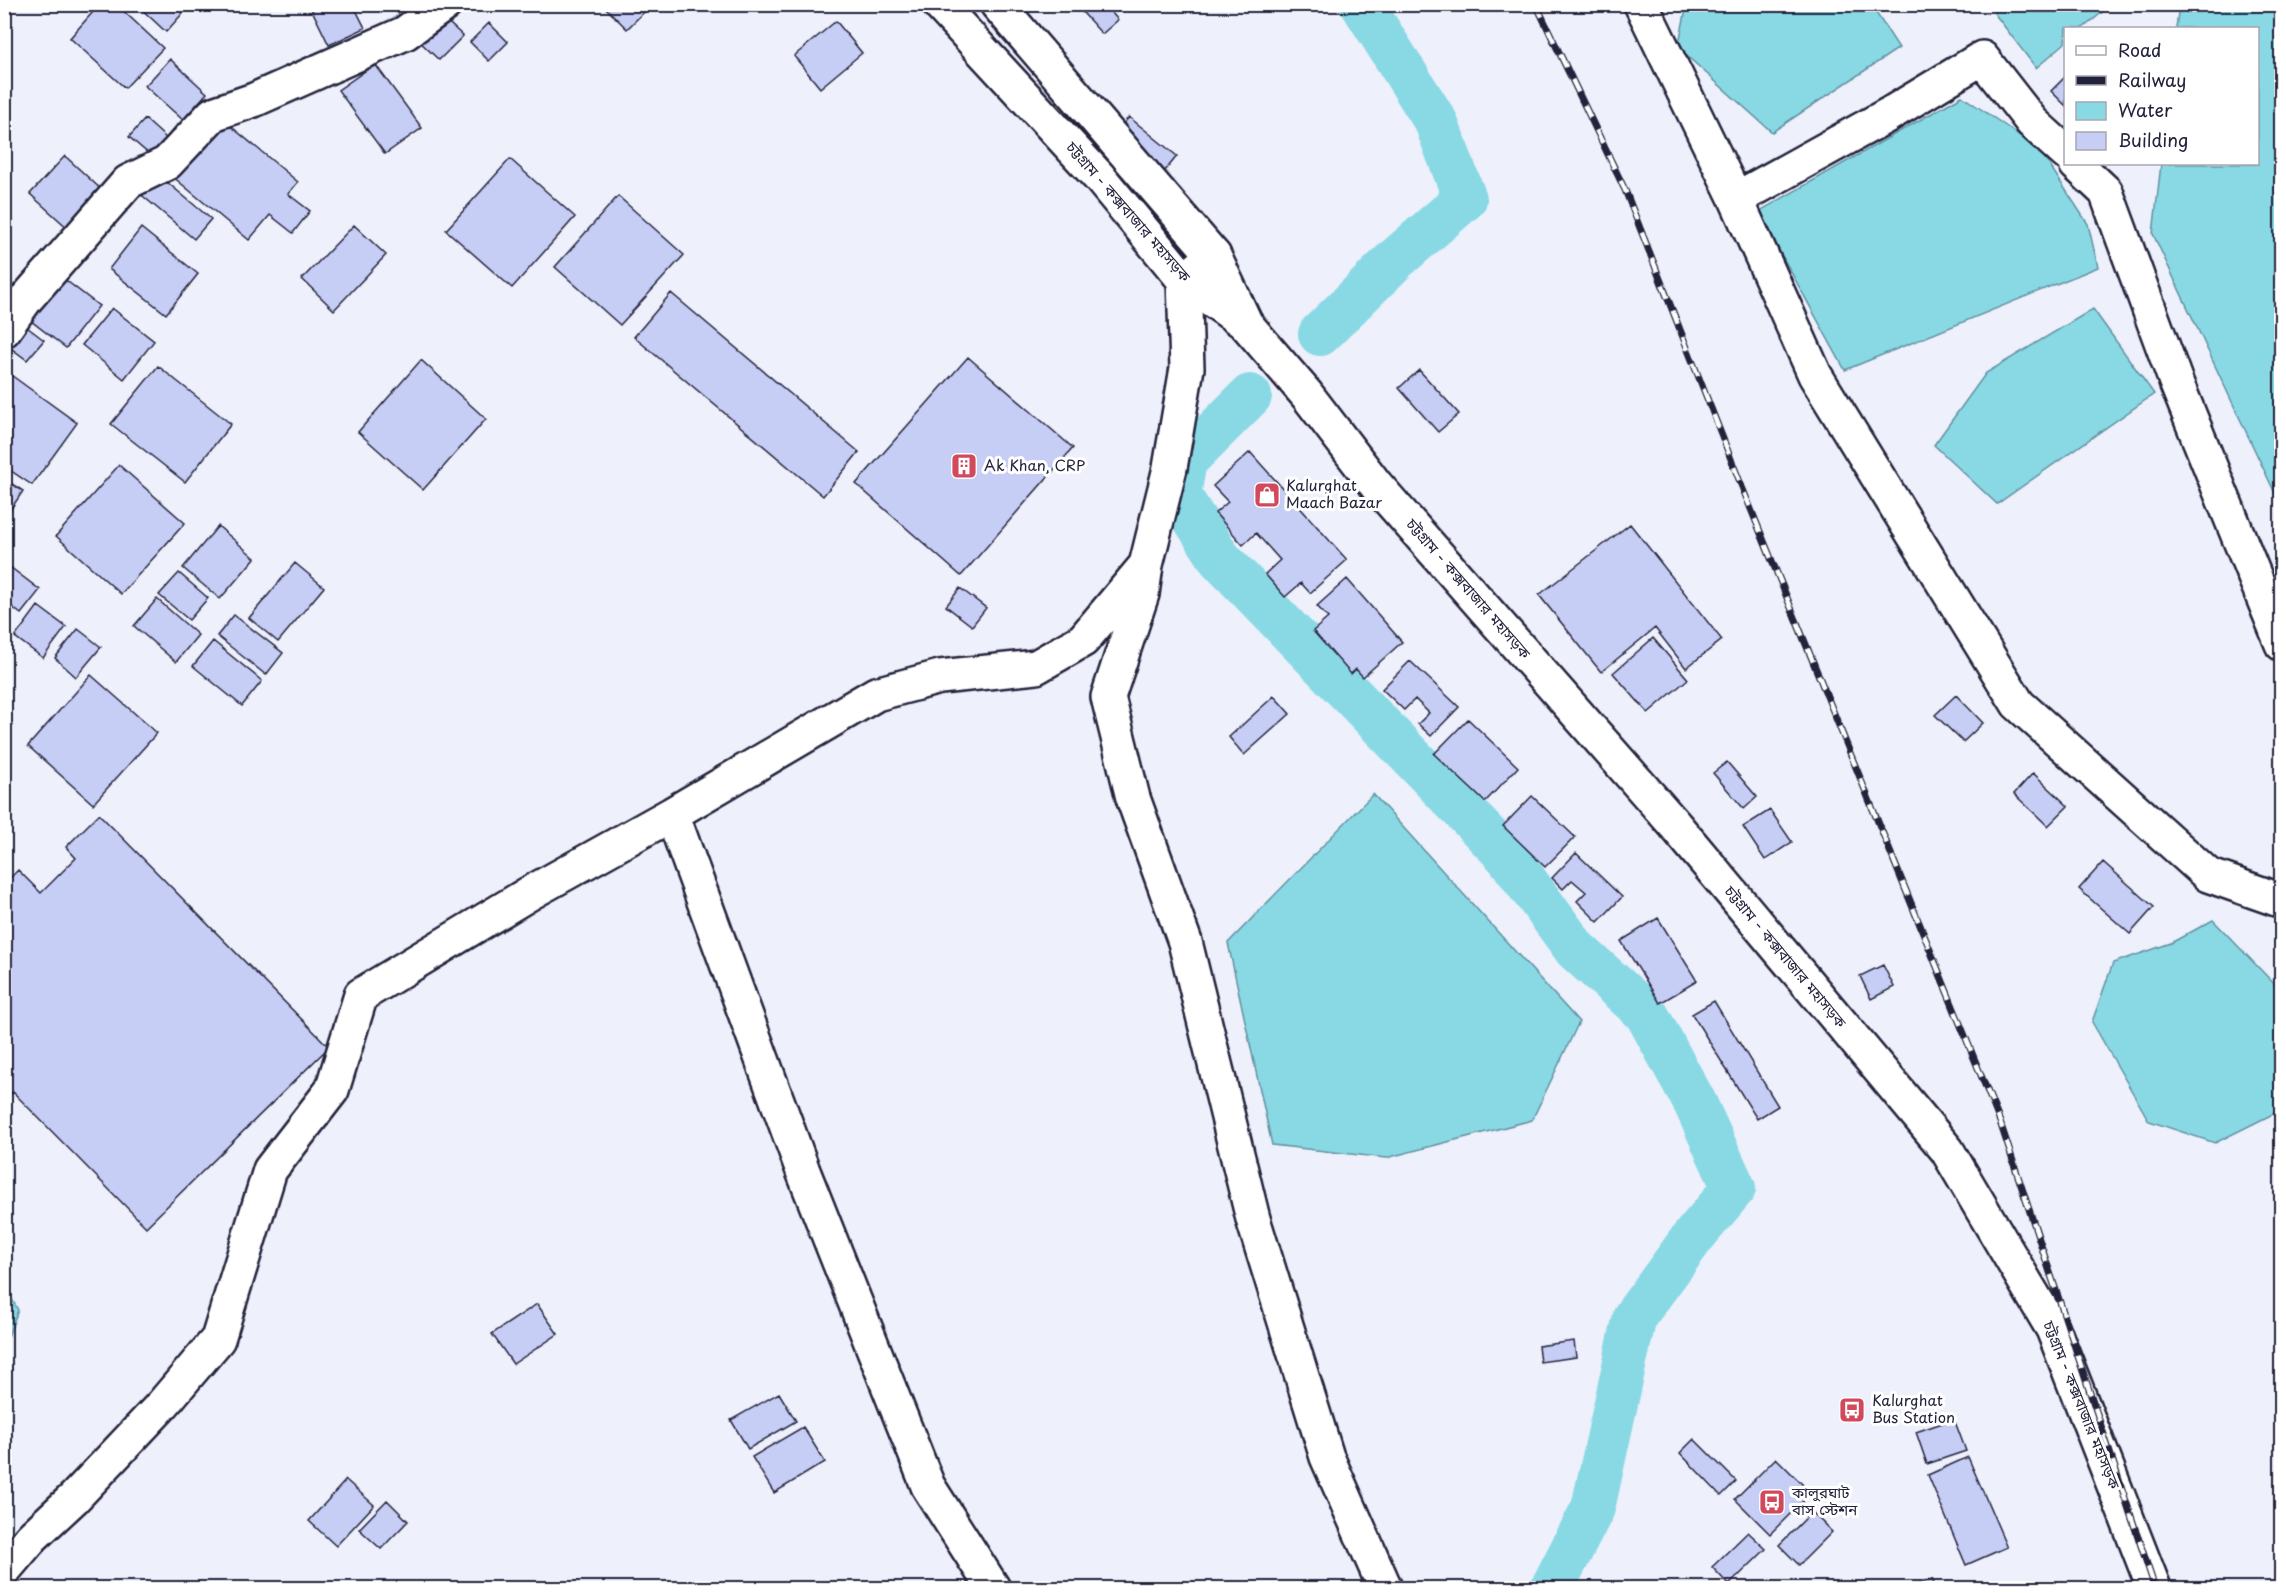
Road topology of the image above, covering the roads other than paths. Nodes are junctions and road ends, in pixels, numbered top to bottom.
1 (445, 4) edge
2 (939, 4) edge
3 (997, 4) edge
4 (1641, 4) edge
5 (2064, 151) edge
6 (2077, 165) edge
7 (1736, 200) junction
8 (1214, 256) junction
9 (1184, 280) junction
10 (1245, 324) junction
11 (4, 330) edge
12 (1146, 565) junction
13 (2282, 644) edge
14 (672, 814) junction
15 (2282, 901) edge
16 (4, 1570) edge
17 (993, 1588) edge
18 (1385, 1588) edge
19 (2154, 1588) edge

1 - 11 main road
2 - 9 main road, চট্টগ্রাম - কক্সবাজার মহাসড়ক
3 - 8 main road
4 - 7 main road
5 - 7 main road
6 - 13 main road
7 - 15 main road
8 - 9 main road
8 - 10 main road
9 - 10 main road, চট্টগ্রাম - কক্সবাজার মহাসড়ক
9 - 12 main road
10 - 19 main road, চট্টগ্রাম - কক্সবাজার মহাসড়ক
12 - 14 main road
12 - 18 main road
14 - 16 main road
14 - 17 main road

